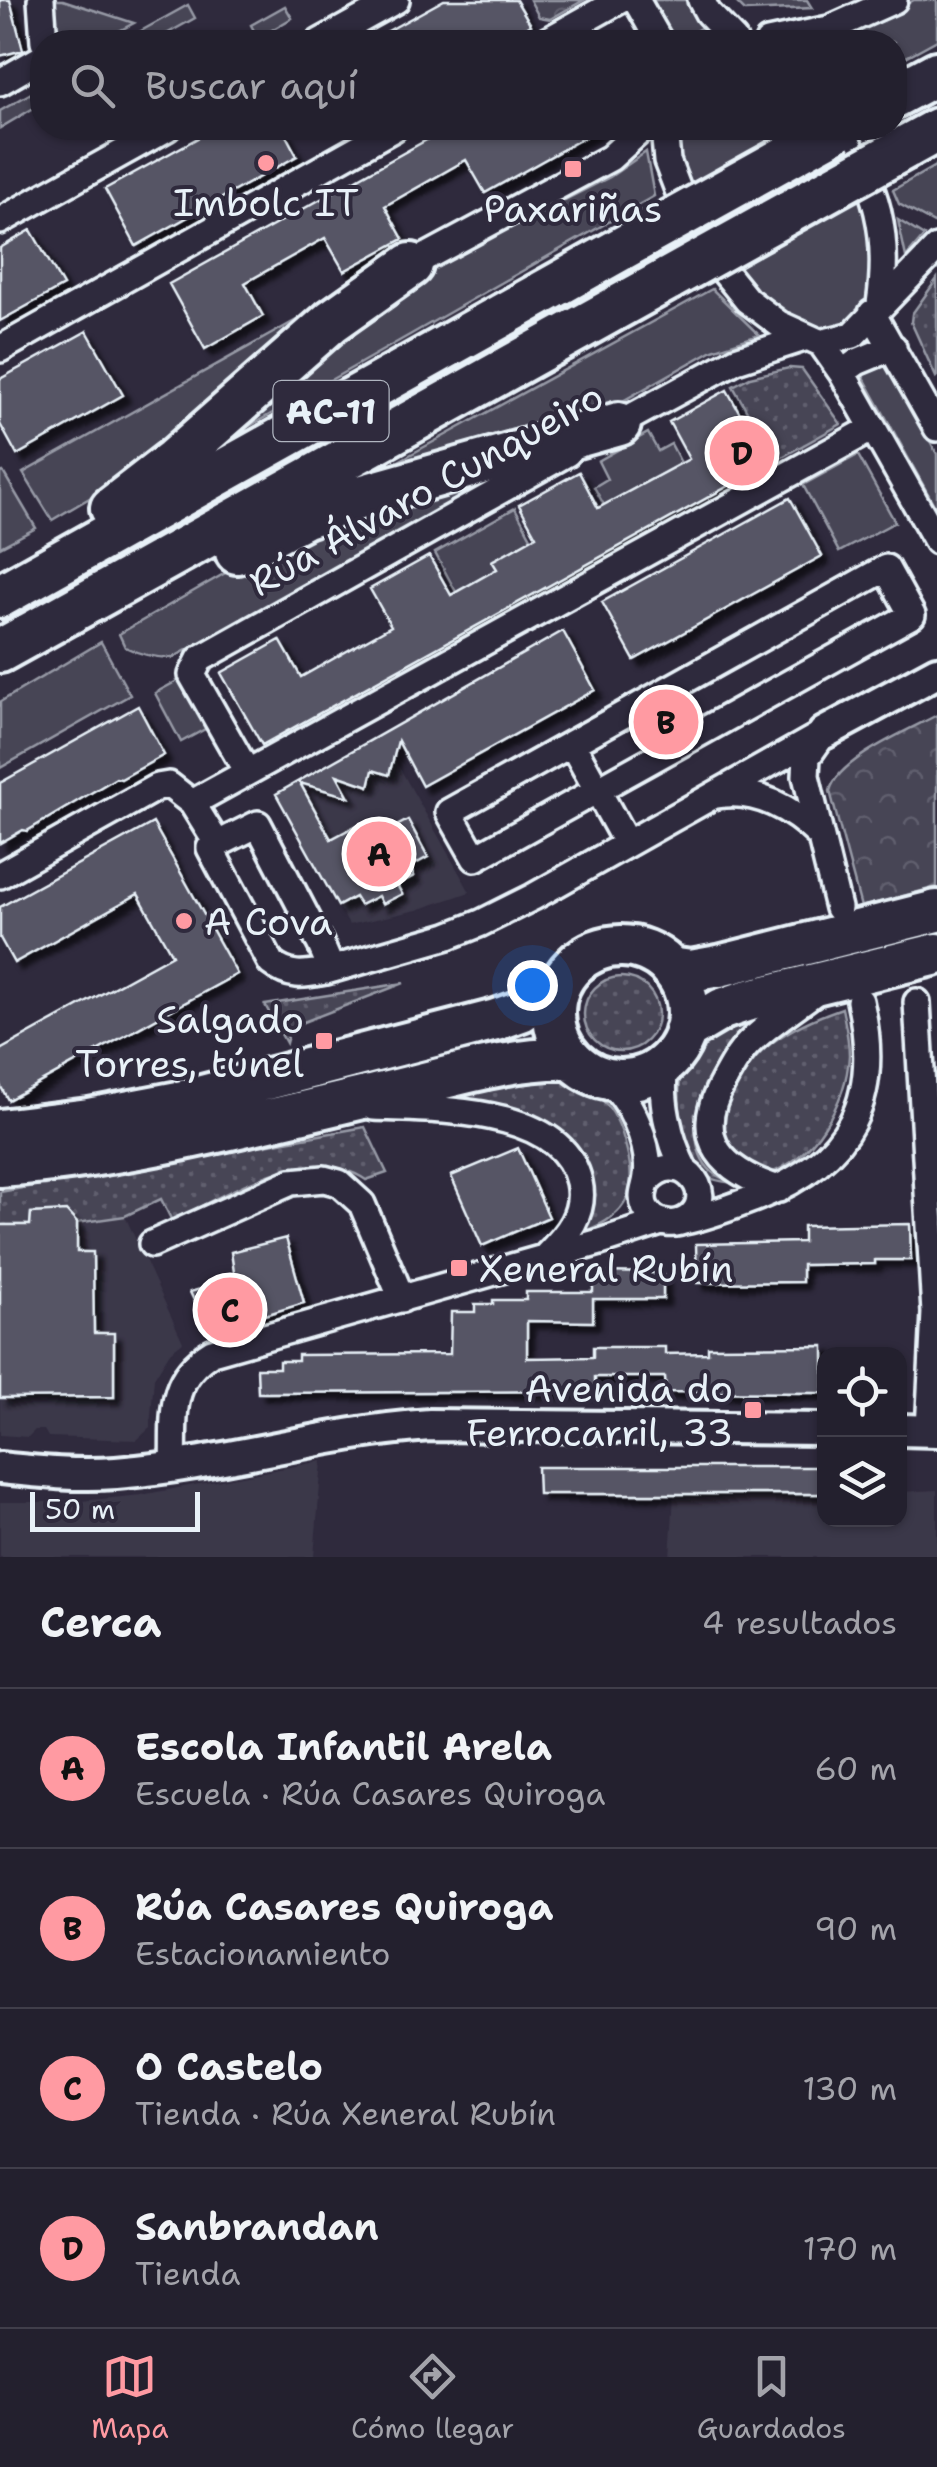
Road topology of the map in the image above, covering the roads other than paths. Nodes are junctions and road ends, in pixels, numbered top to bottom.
1 (41, 0) edge
2 (396, 0) edge
3 (620, 0) edge
4 (636, 0) edge
5 (701, 0) edge
6 (894, 0) edge
7 (43, 30) edge
8 (342, 30) edge
9 (566, 30) edge
10 (653, 30) edge
11 (724, 30) edge
12 (829, 30) edge
13 (30, 65) edge
14 (937, 73) edge
15 (0, 82) edge
16 (907, 89) edge
17 (921, 138) edge
18 (145, 140) edge
19 (373, 140) edge
20 (630, 140) edge
21 (665, 140) edge
22 (816, 140) edge
23 (847, 140) edge
24 (0, 221) edge
25 (937, 248) edge
26 (411, 266) joint
27 (876, 309) junction
28 (814, 340) junction
29 (893, 347) junction
30 (0, 349) edge
31 (842, 373) junction
32 (931, 400) edge
33 (619, 424) junction
34 (873, 428) junction
35 (937, 428) edge
36 (937, 541) edge
37 (4, 585) edge
38 (133, 609) junction
39 (42, 628) junction
40 (4, 670) edge
41 (930, 674) edge
42 (572, 744) junction
43 (805, 749) junction
44 (247, 772) junction
45 (597, 790) junction
46 (715, 795) junction
47 (192, 803) junction
48 (820, 836) junction
49 (218, 844) junction
50 (627, 844) junction
51 (0, 875) edge
52 (838, 908) dead end
53 (937, 912) edge
54 (937, 954) edge
55 (324, 958) junction
56 (670, 968) junction
57 (560, 984) junction
58 (845, 990) junction
59 (916, 1002) dead end
60 (676, 1047) junction
61 (589, 1069) junction
62 (339, 1103) junction
63 (0, 1130) edge
64 (0, 1166) edge
65 (691, 1177) junction
66 (645, 1189) junction
67 (769, 1192) junction
68 (672, 1221) junction
69 (600, 1242) junction
70 (152, 1244) dead end
71 (544, 1257) junction
72 (402, 1299) junction
73 (817, 1429) edge
74 (922, 1430) edge
75 (173, 1465) junction
76 (0, 1468) edge

1 - 7 street
2 - 8 street
3 - 9 street
4 - 10 street
5 - 11 street
6 - 12 street
13 - 15 street
14 - 16 highway
17 - 39 highway, AC-11, bridge
18 - 24 street
19 - 30 street
20 - 26 street
21 - 28 street
22 - 37 highway, AC-11, bridge
23 - 27 street
25 - 27 street
26 - 37 highway
27 - 28 street, Rúa Álvaro Cunqueiro
27 - 29 street
28 - 31 street
28 - 33 street, Rúa Álvaro Cunqueiro
29 - 31 street
29 - 32 street
31 - 34 street
32 - 35 street
33 - 38 highway
33 - 44 street, Rúa Álvaro Cunqueiro
34 - 36 street
34 - 44 street
38 - 39 highway
38 - 40 highway
39 - 40 highway
41 - 43 street
42 - 45 street
42 - 45 street
42 - 45 street
43 - 46 street
43 - 48 street
44 - 47 street
45 - 50 street
46 - 48 street
46 - 50 street
47 - 49 street
47 - 51 street
48 - 52 street
49 - 55 street
49 - 55 street
50 - 55 street
53 - 56 main road
54 - 58 main road
56 - 57 main road
56 - 60 main road
57 - 61 main road
57 - 63 main road
58 - 60 main road
58 - 67 street
58 - 67 street
59 - 74 street
60 - 61 main road
60 - 65 street
61 - 62 main road
61 - 66 street
62 - 64 main road
62 - 71 street
65 - 66 street
65 - 67 street
65 - 68 street
66 - 68 street
66 - 69 street
67 - 68 street
68 - 69 street
69 - 71 street
70 - 72 street
71 - 72 street
72 - 75 street
73 - 75 street
75 - 76 street

